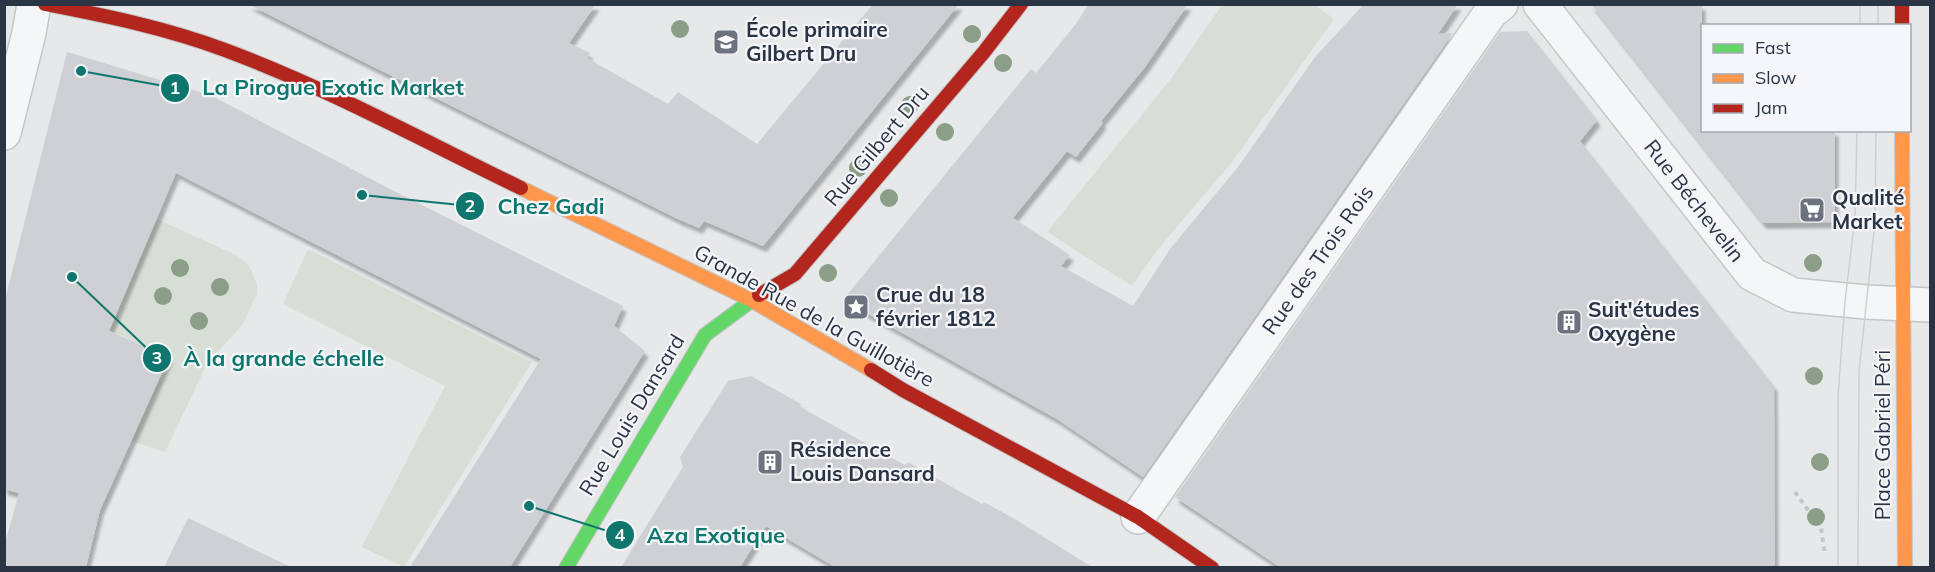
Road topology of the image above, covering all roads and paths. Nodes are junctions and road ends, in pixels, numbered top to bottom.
1 (33, 4) edge
2 (45, 4) edge
3 (1021, 4) edge
4 (1501, 4) edge
5 (1540, 4) edge
6 (1902, 4) edge
7 (1902, 24) edge
8 (1902, 132) edge
9 (4, 133) edge
10 (751, 300) junction
11 (1917, 304) edge
12 (1795, 492) dead end
13 (1138, 517) junction
14 (1825, 553) dead end
15 (566, 567) edge
16 (1212, 567) edge
17 (1905, 567) edge

1 - 9 street
2 - 10 main road, Grande Rue de la Guillotière
3 - 10 main road, Rue Gilbert Dru
4 - 13 street, Rue des Trois Rois
5 - 11 street, Rue Béchevelin
6 - 7 main road
8 - 11 main road, Place Gabriel Péri
10 - 13 main road, Grande Rue de la Guillotière
10 - 15 main road, Rue Louis Dansard
11 - 17 main road, Place Gabriel Péri
12 - 14 path
13 - 16 main road, Grande Rue de la Guillotière

